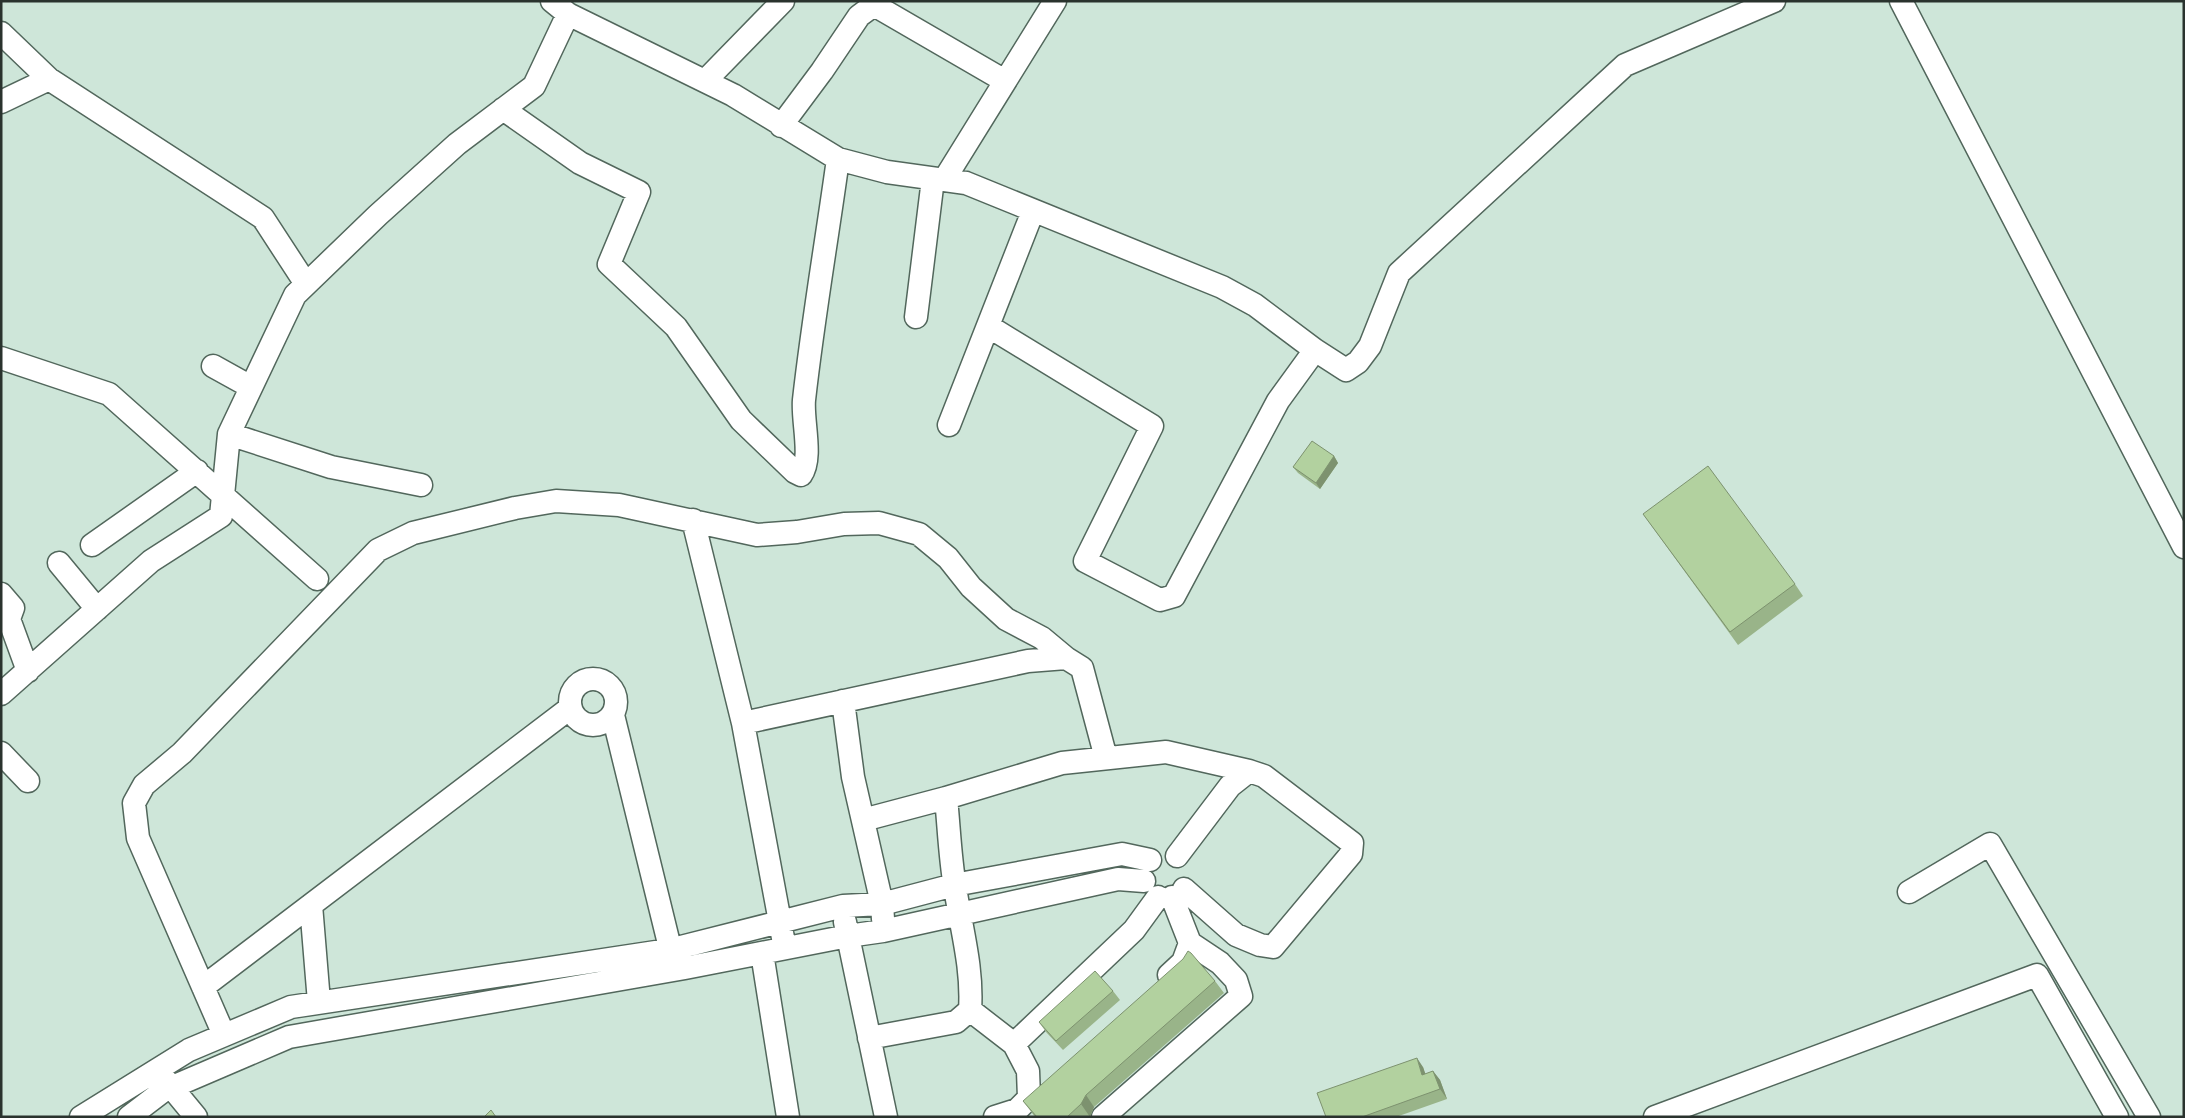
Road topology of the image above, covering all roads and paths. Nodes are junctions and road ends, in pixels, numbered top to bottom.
1 (783, 1) edge
2 (1055, 1) edge
3 (1774, 1) edge
4 (1901, 1) edge
5 (560, 8) edge
6 (1, 33) edge
7 (50, 79) junction
8 (705, 81) junction
9 (1005, 81) junction
10 (1, 102) edge
11 (503, 109) junction
12 (781, 126) junction
13 (838, 159) junction
14 (938, 179) junction
15 (1033, 211) junction
16 (306, 284) junction
17 (916, 317) dead end
18 (988, 326) junction
19 (1314, 350) junction
20 (1, 358) edge
21 (213, 366) dead end
22 (252, 387) junction
23 (949, 425) dead end
24 (229, 434) junction
25 (197, 472) junction
26 (421, 485) dead end
27 (224, 495) junction
28 (693, 520) junction
29 (92, 545) dead end
30 (2184, 547) edge
31 (59, 563) dead end
32 (317, 579) dead end
33 (1, 594) edge
34 (97, 609) junction
35 (1066, 658) junction
36 (28, 671) junction
37 (1, 694) edge
38 (843, 701) junction
39 (570, 708) junction
40 (613, 715) junction
41 (743, 723) junction
42 (1, 753) edge
43 (1106, 758) junction
44 (1249, 771) junction
45 (28, 781) dead end
46 (946, 798) junction
47 (863, 820) junction
48 (1177, 856) junction
49 (954, 885) junction
50 (1162, 885) junction
51 (1909, 892) dead end
52 (312, 904) junction
53 (882, 904) junction
54 (843, 906) junction
55 (959, 914) junction
56 (779, 922) junction
57 (883, 931) junction
58 (848, 936) junction
59 (1190, 943) junction
60 (786, 948) junction
61 (762, 953) junction
62 (673, 960) junction
63 (589, 973) junction
64 (203, 987) junction
65 (1154, 989) edge
66 (319, 1002) junction
67 (970, 1010) junction
68 (251, 1024) junction
69 (224, 1035) junction
70 (870, 1038) junction
71 (1014, 1044) junction
72 (260, 1048) junction
73 (157, 1070) junction
74 (1051, 1079) edge
75 (170, 1088) junction
76 (1022, 1108) edge
77 (82, 1117) edge
78 (129, 1117) edge
79 (196, 1117) edge
80 (788, 1117) edge
81 (886, 1117) edge
82 (995, 1117) edge
83 (1103, 1117) edge
84 (1655, 1117) edge
85 (2118, 1117) edge
86 (2149, 1117) edge

1 - 8 street
2 - 9 street
3 - 19 street
4 - 30 street
5 - 8 street
5 - 11 street
6 - 7 street
7 - 10 street
7 - 16 street
8 - 12 street
9 - 12 street
9 - 14 street
11 - 13 street
11 - 16 street
12 - 13 street
13 - 14 street
14 - 15 street
14 - 17 street
15 - 18 street
15 - 19 street
16 - 22 street
18 - 19 street
18 - 23 street
20 - 25 street
21 - 22 street
22 - 24 street
24 - 26 street
24 - 27 street
25 - 27 street
25 - 29 street
27 - 32 street
27 - 34 street
28 - 35 street
28 - 41 street
28 - 64 street
31 - 34 street
33 - 36 street
34 - 36 street
35 - 38 street
35 - 43 street
36 - 37 street
38 - 41 street
38 - 47 street
39 - 40 street
39 - 40 street
39 - 52 street
40 - 62 street
41 - 56 street
42 - 45 street
43 - 44 street
43 - 46 street
44 - 48 street
44 - 50 street
46 - 47 street
46 - 49 street
47 - 53 street
48 - 50 street
48 - 50 street
49 - 50 street
49 - 53 street
49 - 55 street
50 - 55 street
50 - 59 street
50 - 71 street
51 - 86 street
52 - 64 street
52 - 66 street
53 - 54 street
53 - 57 street
54 - 56 street
54 - 58 street
55 - 57 street
55 - 67 street
56 - 60 street
56 - 62 street
57 - 58 street
58 - 60 street
58 - 70 street
59 - 65 street
59 - 83 street
60 - 61 street
61 - 62 street
61 - 80 street
62 - 63 street
63 - 66 street
63 - 72 street
64 - 69 street
66 - 68 street
67 - 70 street
67 - 71 street
68 - 69 street
68 - 72 street
69 - 73 street
70 - 81 street
71 - 76 street
72 - 75 street
73 - 75 street
73 - 77 street
74 - 76 street
75 - 78 street
75 - 79 street
76 - 82 street
84 - 85 street

